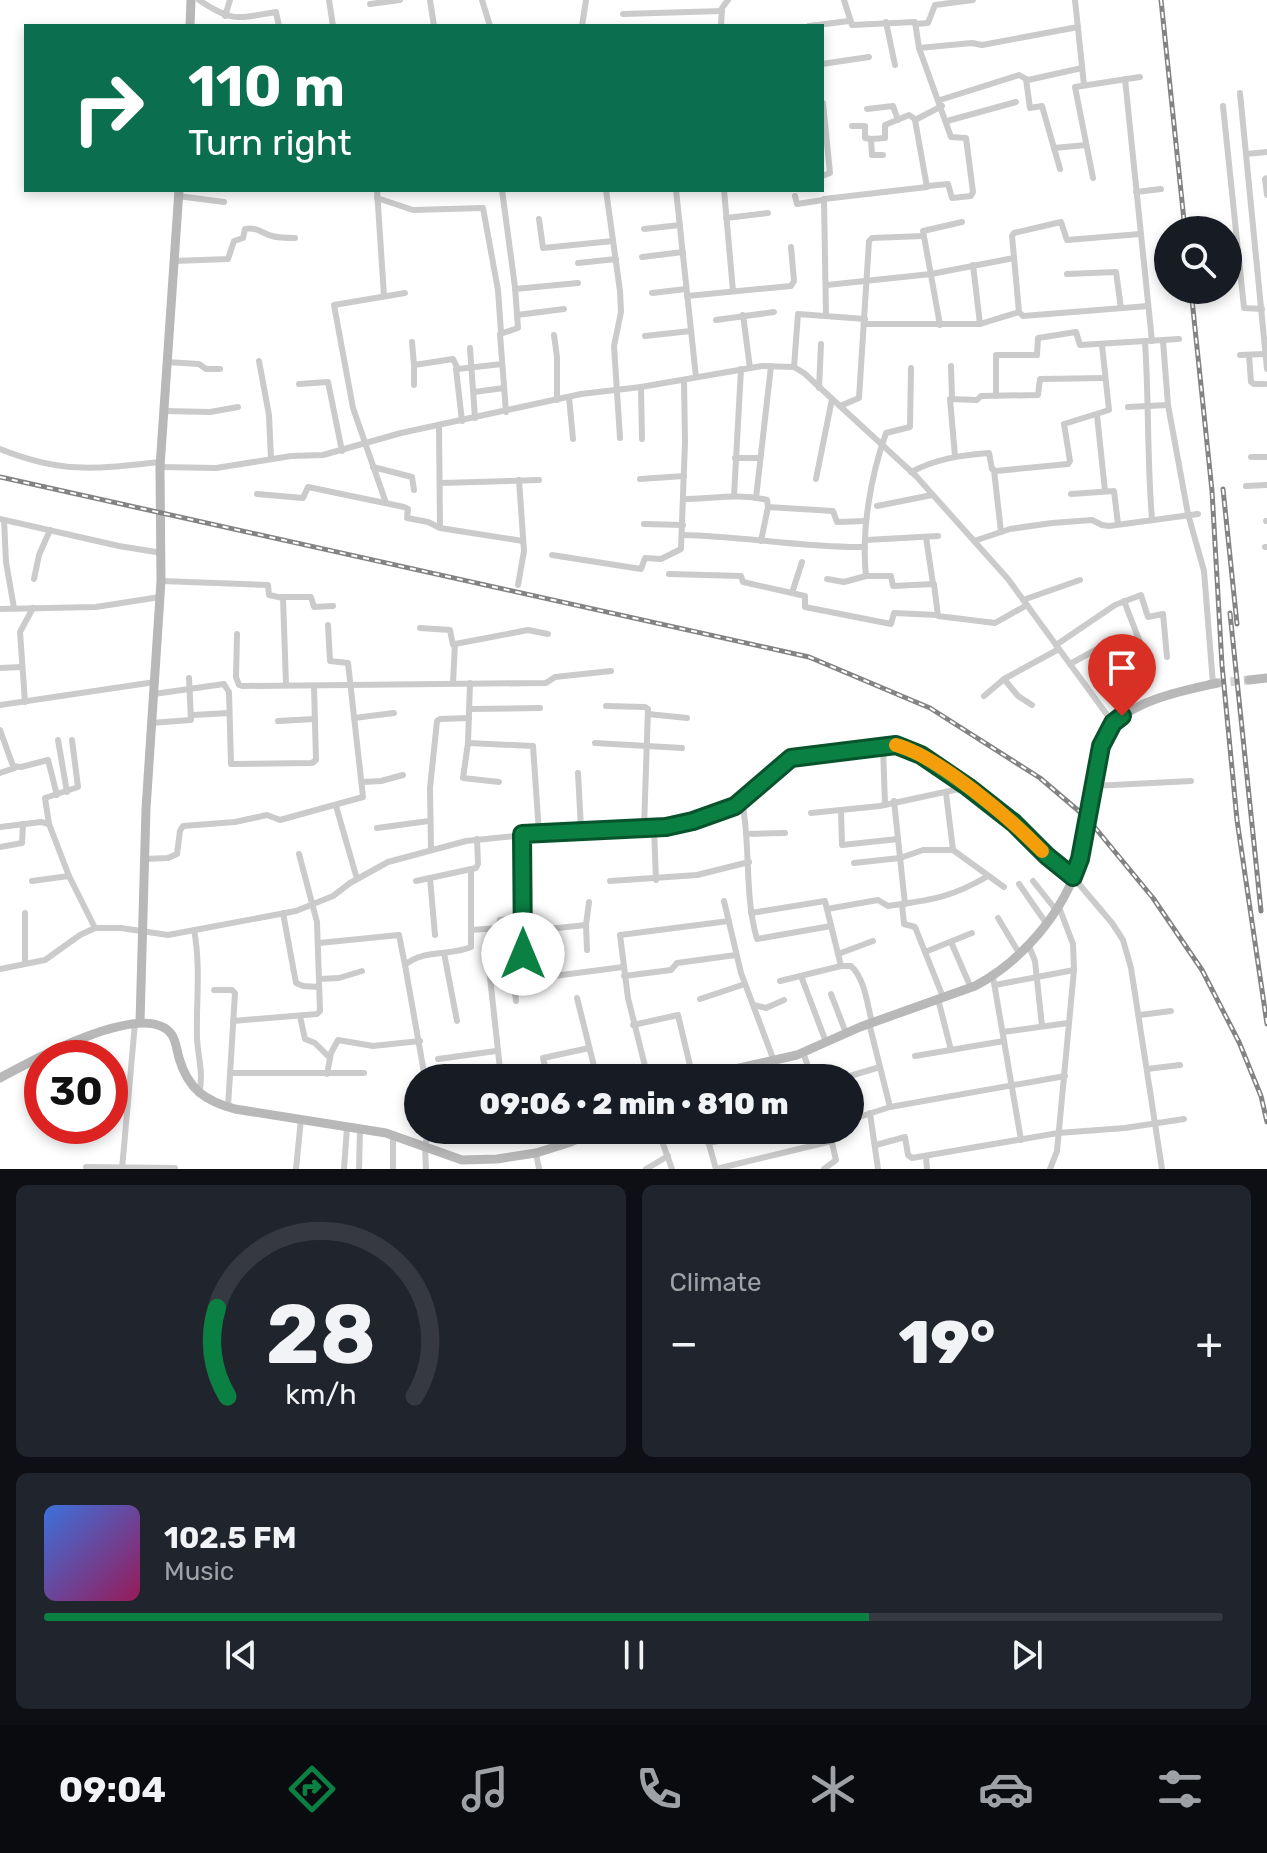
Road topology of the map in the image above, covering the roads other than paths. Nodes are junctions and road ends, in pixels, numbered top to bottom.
1 (191, 0) edge
2 (199, 0) edge
3 (230, 0) edge
4 (329, 0) edge
5 (400, 0) edge
6 (430, 0) edge
7 (482, 0) edge
8 (586, 0) edge
9 (728, 0) edge
10 (844, 0) edge
11 (973, 0) edge
12 (1075, 0) edge
13 (389, 1) edge
14 (370, 4) dead end
15 (722, 11) junction
16 (623, 14) dead end
17 (225, 16) junction
18 (235, 17) junction
19 (246, 18) junction
20 (849, 21) junction
21 (886, 22) junction
22 (190, 24) edge
23 (236, 24) edge
24 (250, 24) edge
25 (279, 24) edge
26 (333, 24) edge
27 (434, 24) edge
28 (489, 24) edge
29 (582, 24) edge
30 (721, 24) edge
31 (824, 24) edge
32 (916, 24) junction
33 (1078, 27) junction
34 (919, 48) junction
35 (869, 57) dead end
36 (824, 64) edge
37 (895, 65) dead end
38 (1082, 68) junction
39 (1140, 77) dead end
40 (1026, 79) junction
41 (1125, 79) junction
42 (1084, 85) junction
43 (1240, 93) dead end
44 (1016, 102) dead end
45 (941, 103) junction
46 (1223, 106) dead end
47 (867, 109) dead end
48 (824, 113) edge
49 (915, 119) junction
50 (898, 120) junction
51 (947, 121) junction
52 (852, 126) dead end
53 (871, 139) junction
54 (1086, 145) junction
55 (1054, 148) junction
56 (1267, 152) edge
57 (1246, 154) junction
58 (883, 155) dead end
59 (1060, 169) dead end
60 (824, 175) edge
61 (1093, 178) dead end
62 (1267, 178) edge
63 (928, 186) junction
64 (1161, 189) dead end
65 (502, 192) edge
66 (606, 192) edge
67 (676, 192) edge
68 (724, 192) edge
69 (822, 192) edge
70 (1136, 192) junction
71 (178, 193) edge
72 (377, 194) edge
73 (1267, 195) edge
74 (795, 196) dead end
75 (824, 200) junction
76 (224, 202) dead end
77 (768, 213) dead end
78 (726, 218) junction
79 (539, 219) dead end
80 (962, 222) dead end
81 (680, 225) junction
82 (644, 229) dead end
83 (1140, 234) junction
84 (923, 236) junction
85 (1267, 237) edge
86 (295, 238) dead end
87 (1255, 239) junction
88 (613, 241) junction
89 (791, 247) dead end
90 (683, 252) junction
91 (642, 257) dead end
92 (1014, 258) junction
93 (616, 259) junction
94 (174, 261) junction
95 (578, 263) dead end
96 (973, 265) junction
97 (931, 274) junction
98 (1067, 274) dead end
99 (867, 281) junction
100 (578, 283) dead end
101 (827, 285) junction
102 (515, 289) junction
103 (733, 291) junction
104 (405, 293) dead end
105 (652, 293) dead end
106 (687, 293) junction
107 (384, 296) junction
108 (1148, 306) junction
109 (1121, 308) junction
110 (564, 309) dead end
111 (1262, 309) junction
112 (774, 312) dead end
113 (1019, 312) junction
114 (517, 315) junction
115 (743, 315) junction
116 (826, 316) junction
117 (716, 320) dead end
118 (865, 322) junction
119 (980, 324) junction
120 (940, 325) junction
121 (691, 331) junction
122 (501, 332) junction
123 (554, 335) dead end
124 (645, 336) dead end
125 (1179, 339) dead end
126 (1163, 341) junction
127 (412, 342) dead end
128 (1148, 342) junction
129 (821, 344) dead end
130 (1102, 345) junction
131 (470, 348) dead end
132 (1265, 354) edge
133 (1240, 355) dead end
134 (1249, 355) junction
135 (259, 361) dead end
136 (167, 362) junction
137 (502, 364) junction
138 (414, 365) junction
139 (771, 366) junction
140 (951, 366) dead end
141 (794, 367) junction
142 (456, 368) junction
143 (472, 368) junction
144 (750, 368) junction
145 (911, 368) dead end
146 (220, 369) dead end
147 (741, 369) junction
148 (1267, 369) edge
149 (696, 377) junction
150 (1105, 378) junction
151 (684, 380) junction
152 (299, 384) dead end
153 (1265, 384) dead end
154 (414, 385) dead end
155 (641, 387) junction
156 (504, 388) junction
157 (819, 388) junction
158 (618, 389) junction
159 (474, 392) junction
160 (996, 396) junction
161 (569, 397) junction
162 (952, 398) junction
163 (832, 399) junction
164 (557, 400) junction
165 (1168, 405) junction
166 (840, 406) junction
167 (1150, 406) junction
168 (238, 407) dead end
169 (1128, 407) dead end
170 (164, 411) junction
171 (506, 412) junction
172 (1097, 415) junction
173 (475, 418) junction
174 (462, 421) junction
175 (439, 425) junction
176 (620, 438) dead end
177 (573, 439) dead end
178 (642, 439) dead end
179 (364, 443) junction
180 (882, 446) junction
181 (0, 449) edge
182 (342, 451) junction
183 (955, 456) junction
184 (1251, 457) dead end
185 (1267, 457) edge
186 (735, 458) junction
187 (760, 458) junction
188 (271, 459) junction
189 (160, 464) junction
190 (373, 467) junction
191 (994, 470) junction
192 (911, 472) junction
193 (684, 476) junction
194 (640, 479) dead end
195 (816, 479) dead end
196 (519, 480) junction
197 (539, 480) dead end
198 (441, 483) junction
199 (1267, 485) edge
200 (1246, 486) dead end
201 (414, 490) dead end
202 (1105, 491) junction
203 (257, 494) dead end
204 (1071, 494) dead end
205 (932, 495) junction
206 (734, 496) junction
207 (756, 498) junction
208 (684, 499) junction
209 (386, 503) junction
210 (877, 506) dead end
211 (768, 507) junction
212 (1188, 514) junction
213 (1198, 514) dead end
214 (1152, 519) junction
215 (2, 520) edge
216 (866, 521) junction
217 (644, 524) dead end
218 (1118, 524) junction
219 (683, 525) junction
220 (440, 528) junction
221 (50, 530) junction
222 (1001, 532) junction
223 (682, 535) junction
224 (938, 536) dead end
225 (926, 537) junction
226 (523, 541) junction
227 (761, 541) junction
228 (974, 541) junction
229 (866, 544) junction
230 (162, 553) junction
231 (552, 555) dead end
232 (802, 562) dead end
233 (669, 574) dead end
234 (866, 576) junction
235 (34, 579) dead end
236 (827, 579) dead end
237 (1080, 580) dead end
238 (161, 581) junction
239 (933, 584) junction
240 (518, 585) dead end
241 (792, 593) junction
242 (160, 597) junction
243 (282, 597) junction
244 (1124, 601) junction
245 (1025, 602) junction
246 (333, 606) dead end
247 (14, 608) junction
248 (33, 608) junction
249 (0, 609) edge
250 (937, 615) junction
251 (328, 625) dead end
252 (420, 628) dead end
253 (237, 634) dead end
254 (548, 634) dead end
255 (1108, 643) dead end
256 (453, 645) junction
257 (1058, 647) junction
258 (1167, 657) dead end
259 (1148, 663) dead end
260 (1070, 664) junction
261 (21, 667) junction
262 (0, 668) edge
263 (611, 671) dead end
264 (189, 678) dead end
265 (1267, 678) edge
266 (1004, 679) junction
267 (1249, 680) tunnel mouth
268 (155, 682) junction
269 (453, 683) junction
270 (470, 683) junction
271 (286, 684) junction
272 (1215, 684) joint
273 (350, 685) junction
274 (314, 686) junction
275 (190, 688) junction
276 (154, 694) junction
277 (984, 696) dead end
278 (25, 702) junction
279 (0, 705) edge
280 (1032, 705) dead end
281 (606, 706) dead end
282 (540, 708) dead end
283 (469, 709) junction
284 (229, 713) junction
285 (394, 713) dead end
286 (648, 714) junction
287 (193, 715) junction
288 (354, 718) junction
289 (469, 718) junction
290 (687, 718) dead end
291 (315, 719) junction
292 (278, 721) dead end
293 (151, 723) junction
294 (1113, 723) junction
295 (0, 730) edge
296 (58, 740) dead end
297 (72, 740) dead end
298 (468, 743) junction
299 (595, 743) dead end
300 (647, 745) junction
301 (883, 747) junction
302 (682, 748) dead end
303 (16, 767) junction
304 (0, 773) edge
305 (578, 773) dead end
306 (403, 775) dead end
307 (1191, 781) dead end
308 (363, 782) junction
309 (499, 782) dead end
310 (1093, 786) junction
311 (968, 787) junction
312 (67, 792) junction
313 (946, 793) junction
314 (57, 795) junction
315 (742, 801) junction
316 (894, 801) junction
317 (885, 804) junction
318 (336, 806) junction
319 (841, 810) junction
320 (811, 813) dead end
321 (429, 821) junction
322 (23, 824) junction
323 (49, 824) junction
324 (0, 827) edge
325 (654, 827) junction
326 (377, 828) dead end
327 (644, 828) junction
328 (581, 829) junction
329 (539, 833) junction
330 (785, 833) dead end
331 (522, 834) junction
332 (748, 834) junction
333 (477, 839) junction
334 (898, 839) junction
335 (0, 847) edge
336 (431, 849) junction
337 (953, 850) junction
338 (299, 854) dead end
339 (900, 858) junction
340 (145, 859) junction
341 (749, 862) junction
342 (854, 863) dead end
343 (471, 870) junction
344 (69, 876) junction
345 (988, 876) junction
346 (1073, 877) junction
347 (430, 878) junction
348 (357, 879) junction
349 (656, 880) junction
350 (32, 881) dead end
351 (416, 881) dead end
352 (610, 881) dead end
353 (1033, 881) dead end
354 (1019, 884) dead end
355 (1004, 887) dead end
356 (724, 901) dead end
357 (589, 902) dead end
358 (903, 904) junction
359 (313, 905) junction
360 (827, 909) junction
361 (1057, 909) junction
362 (25, 913) dead end
363 (283, 913) junction
364 (751, 913) junction
365 (522, 918) junction
366 (998, 918) dead end
367 (729, 921) junction
368 (1046, 923) junction
369 (586, 925) junction
370 (831, 926) junction
371 (95, 928) junction
372 (194, 930) junction
373 (471, 930) junction
374 (144, 932) junction
375 (972, 933) dead end
376 (435, 935) dead end
377 (873, 941) dead end
378 (951, 942) junction
379 (319, 943) junction
380 (1028, 943) junction
381 (587, 950) dead end
382 (925, 952) junction
383 (444, 953) junction
384 (1019, 953) junction
385 (838, 954) junction
386 (736, 955) junction
387 (511, 956) junction
388 (25, 963) junction
389 (405, 965) junction
390 (841, 966) junction
391 (0, 969) edge
392 (1074, 970) junction
393 (362, 971) dead end
394 (623, 972) junction
395 (801, 976) junction
396 (1036, 977) junction
397 (780, 981) dead end
398 (994, 981) junction
399 (319, 983) junction
400 (745, 984) junction
401 (971, 988) junction
402 (214, 990) dead end
403 (831, 994) dead end
404 (577, 998) dead end
405 (940, 998) junction
406 (700, 999) dead end
407 (784, 1000) dead end
408 (516, 1001) dead end
409 (754, 1005) junction
410 (1171, 1011) dead end
411 (1140, 1015) junction
412 (300, 1016) junction
413 (233, 1021) junction
414 (457, 1021) dead end
415 (137, 1023) junction
416 (871, 1023) junction
417 (1068, 1023) junction
418 (633, 1025) junction
419 (1042, 1026) junction
420 (1003, 1032) junction
421 (846, 1033) junction
422 (420, 1041) junction
423 (1004, 1041) junction
424 (826, 1042) junction
425 (589, 1048) junction
426 (951, 1050) junction
427 (496, 1051) junction
428 (803, 1052) junction
429 (915, 1056) dead end
430 (330, 1058) junction
431 (438, 1059) dead end
432 (774, 1061) junction
433 (423, 1064) edge
434 (498, 1064) edge
435 (545, 1064) edge
436 (593, 1064) edge
437 (644, 1064) edge
438 (691, 1064) edge
439 (760, 1064) edge
440 (807, 1064) edge
441 (1180, 1065) dead end
442 (880, 1067) junction
443 (1147, 1069) junction
444 (864, 1072) edge
445 (231, 1073) junction
446 (364, 1073) dead end
447 (327, 1074) junction
448 (1065, 1076) junction
449 (0, 1078) edge
450 (1012, 1084) junction
451 (199, 1094) junction
452 (128, 1097) edge
453 (228, 1107) junction
454 (890, 1107) junction
455 (870, 1113) junction
456 (864, 1115) edge
457 (301, 1119) junction
458 (1184, 1119) dead end
459 (1156, 1123) junction
460 (347, 1127) junction
461 (360, 1129) junction
462 (1058, 1133) junction
463 (393, 1136) junction
464 (1021, 1140) junction
465 (124, 1144) edge
466 (426, 1144) edge
467 (565, 1144) edge
468 (663, 1144) edge
469 (708, 1144) edge
470 (820, 1144) edge
471 (833, 1144) edge
472 (876, 1145) junction
473 (425, 1148) junction
474 (536, 1153) junction
475 (668, 1156) junction
476 (926, 1156) junction
477 (482, 1164) edge
478 (86, 1167) edge
479 (122, 1168) edge
480 (175, 1168) edge
481 (296, 1169) edge
482 (344, 1169) edge
483 (359, 1169) edge
484 (393, 1169) edge
485 (426, 1169) edge
486 (539, 1169) edge
487 (646, 1169) edge
488 (672, 1169) edge
489 (824, 1169) edge
490 (878, 1169) edge
491 (927, 1169) edge
492 (1050, 1169) edge
493 (1162, 1169) edge

1 - 22 street
2 - 17 street
3 - 17 street
4 - 26 street
5 - 13 street
6 - 27 street
7 - 28 street
8 - 29 street
9 - 15 street
10 - 20 street
11 - 32 street
12 - 33 street
13 - 14 street
15 - 16 street
15 - 30 street
17 - 18 street
18 - 19 street
18 - 23 street
19 - 24 street
19 - 25 street
20 - 21 street
20 - 31 street
21 - 32 street
21 - 37 street
32 - 34 street
33 - 34 street
33 - 38 street
34 - 45 street
35 - 36 street
38 - 40 street
38 - 42 street
39 - 41 street
40 - 45 street
40 - 55 street
41 - 42 street
41 - 70 street
42 - 54 street
43 - 57 street
44 - 51 street
45 - 49 street
45 - 51 street
46 - 111 street
47 - 50 street
48 - 60 street
49 - 50 street
49 - 63 street
50 - 53 street
51 - 63 street
52 - 53 street
53 - 58 street
54 - 55 street
54 - 61 street
55 - 59 street
56 - 57 street
57 - 87 street
62 - 73 street
63 - 75 street
64 - 70 street
65 - 102 street
66 - 88 street
67 - 81 street
68 - 78 street
69 - 75 street
70 - 83 street
71 - 76 street
71 - 94 street
72 - 107 street
72 - 122 street
74 - 75 street
75 - 101 street
77 - 78 street
78 - 103 street
79 - 88 street
80 - 84 street
81 - 82 street
81 - 90 street
83 - 92 street
83 - 108 street
84 - 97 street
84 - 99 street
85 - 87 street
86 - 94 street
87 - 111 street
88 - 93 street
89 - 103 street
90 - 91 street
90 - 106 street
92 - 96 street
92 - 113 street
93 - 95 street
93 - 158 street
94 - 136 street
96 - 97 street
96 - 119 street
97 - 99 street
97 - 120 street
98 - 109 street
99 - 101 street
99 - 118 street
100 - 102 street
101 - 116 street
102 - 114 street
103 - 106 street
104 - 107 street
105 - 106 street
106 - 121 street
107 - 179 street
108 - 109 street
108 - 128 street
109 - 113 street
110 - 114 street
111 - 132 street
112 - 115 street
113 - 119 street
114 - 122 street
115 - 117 street
115 - 144 street
116 - 118 street
116 - 141 street
118 - 120 street
118 - 166 street
119 - 120 street
121 - 124 street
121 - 149 street
122 - 137 street
123 - 164 street
125 - 126 street
126 - 128 street
126 - 165 street
127 - 138 street
128 - 130 street
128 - 167 street
129 - 157 street
130 - 150 street
130 - 160 street
131 - 143 street
132 - 134 street
132 - 148 street
133 - 134 street
134 - 153 street
135 - 188 street
136 - 146 street
136 - 170 street
137 - 143 street
137 - 156 street
138 - 142 street
138 - 154 street
139 - 141 street
139 - 144 street
139 - 187 street
140 - 162 street
141 - 157 street
142 - 143 street
142 - 174 street
143 - 159 street
144 - 147 street
145 - 180 street
147 - 149 street
147 - 186 street
149 - 151 street
150 - 160 street
150 - 172 street
151 - 155 street
151 - 193 street
152 - 182 street
155 - 158 street
155 - 178 street
156 - 159 street
156 - 171 street
157 - 163 street
158 - 161 street
158 - 176 street
159 - 173 street
160 - 162 street
161 - 164 street
161 - 177 street
162 - 183 street
163 - 166 street
163 - 195 street
164 - 171 street
165 - 167 street
165 - 212 street
166 - 180 street
167 - 169 street
167 - 214 street
168 - 170 street
170 - 189 street
171 - 173 street
172 - 191 street
172 - 202 street
173 - 174 street
174 - 175 street
175 - 179 street
175 - 198 street
179 - 182 street
179 - 190 street
180 - 192 street
180 - 216 street
181 - 189 street
182 - 188 street
183 - 191 street
183 - 192 street
184 - 185 street
186 - 187 street
186 - 206 street
187 - 207 street
188 - 189 street
189 - 230 street
190 - 201 street
190 - 209 street
191 - 222 street
192 - 205 street
193 - 194 street
193 - 208 street
196 - 197 street
196 - 198 street
196 - 226 street
198 - 220 street
199 - 200 street
202 - 204 street
202 - 218 street
203 - 209 street
205 - 210 street
205 - 228 street
206 - 207 street
206 - 208 street
207 - 211 street
208 - 219 street
209 - 220 street
211 - 216 street
211 - 227 street
212 - 213 street
212 - 214 street
212 - 272 street
214 - 218 street
215 - 221 street
215 - 247 street
216 - 229 street
217 - 219 street
218 - 222 street
219 - 223 street
220 - 226 street
221 - 230 street
221 - 235 street
222 - 228 street
223 - 227 street
223 - 231 street
224 - 225 street
225 - 229 street
225 - 239 street
226 - 240 street
227 - 229 street
228 - 245 street
229 - 234 street
230 - 238 street
232 - 241 street
233 - 241 street
234 - 236 street
234 - 239 street
237 - 245 street
238 - 242 street
238 - 243 street
239 - 250 street
241 - 250 street
242 - 248 street
242 - 268 street
243 - 246 street
243 - 271 street
244 - 257 street
244 - 258 street
244 - 259 street
245 - 250 street
245 - 257 street
247 - 248 street
247 - 249 street
248 - 261 street
251 - 273 street
252 - 256 street
253 - 271 street
254 - 256 street
255 - 260 street
256 - 269 street
257 - 260 street
257 - 266 street
260 - 294 street
261 - 262 street
261 - 278 street
263 - 270 street
264 - 275 street
265 - 267 street
266 - 277 street
266 - 280 street
268 - 276 street
268 - 278 street
269 - 270 street
269 - 273 street
270 - 283 street
271 - 274 street
272 - 294 street
273 - 274 street
273 - 288 street
274 - 291 street
275 - 276 street
275 - 284 street
275 - 287 street
276 - 293 street
278 - 279 street
281 - 286 street
282 - 283 street
283 - 289 street
284 - 287 street
284 - 291 street
285 - 288 street
286 - 290 street
286 - 300 street
287 - 293 street
288 - 308 street
289 - 298 street
289 - 321 street
291 - 292 street
293 - 340 street
294 - 310 street
295 - 303 street
296 - 312 street
297 - 312 street
298 - 309 street
298 - 329 street
299 - 300 street
300 - 302 street
300 - 327 street
301 - 311 street
301 - 315 street
301 - 317 street
303 - 304 street
303 - 314 street
305 - 328 street
306 - 308 street
307 - 310 street
308 - 318 street
310 - 346 street
311 - 313 street
311 - 346 street
312 - 314 street
313 - 316 street
313 - 337 street
314 - 323 street
315 - 325 street
315 - 332 street
316 - 317 street
316 - 334 street
317 - 319 street
318 - 340 street
318 - 348 street
319 - 320 street
319 - 334 street
321 - 326 street
321 - 336 street
322 - 323 street
322 - 324 street
322 - 335 street
323 - 344 street
325 - 327 street
325 - 349 street
327 - 328 street
328 - 329 street
329 - 331 street
330 - 332 street
331 - 333 street
331 - 365 street
332 - 341 street
333 - 336 street
333 - 343 street
334 - 339 street
336 - 348 street
337 - 339 street
337 - 345 street
338 - 359 street
339 - 342 street
339 - 358 street
340 - 374 street
341 - 349 street
341 - 364 street
343 - 347 street
343 - 373 street
344 - 350 street
344 - 371 street
345 - 355 street
345 - 358 street
346 - 361 street
346 - 411 street
347 - 351 street
347 - 376 street
348 - 359 street
349 - 352 street
353 - 361 street
354 - 368 street
356 - 367 street
357 - 369 street
358 - 360 street
358 - 382 street
359 - 363 street
359 - 379 street
360 - 364 street
360 - 370 street
361 - 368 street
361 - 392 street
362 - 388 street
363 - 372 street
363 - 399 street
364 - 370 street
365 - 373 street
365 - 387 street
366 - 384 street
367 - 386 street
367 - 394 street
368 - 380 street
369 - 381 street
369 - 394 street
370 - 385 street
371 - 374 street
371 - 388 street
372 - 374 street
372 - 451 street
373 - 383 street
374 - 415 street
375 - 378 street
377 - 385 street
378 - 382 street
378 - 401 street
379 - 389 street
379 - 399 street
380 - 384 street
380 - 396 street
382 - 405 street
383 - 389 street
383 - 414 street
384 - 398 street
385 - 390 street
386 - 394 street
386 - 400 street
387 - 408 street
387 - 427 street
388 - 391 street
389 - 422 street
390 - 395 street
390 - 416 street
392 - 396 street
392 - 417 street
393 - 399 street
394 - 418 street
395 - 397 street
395 - 424 street
396 - 398 street
396 - 419 street
398 - 401 street
398 - 420 street
399 - 412 street
400 - 406 street
400 - 409 street
401 - 405 street
402 - 413 street
403 - 421 street
404 - 425 street
405 - 416 street
405 - 426 street
407 - 409 street
409 - 432 street
410 - 411 street
411 - 443 street
412 - 413 street
412 - 430 street
413 - 445 street
415 - 449 street
415 - 451 street
415 - 452 street
416 - 421 street
416 - 442 street
417 - 419 street
417 - 448 street
418 - 437 street
418 - 438 street
419 - 420 street
420 - 423 street
421 - 424 street
422 - 430 street
422 - 433 street
423 - 426 street
423 - 450 street
424 - 428 street
425 - 435 street
425 - 436 street
426 - 429 street
427 - 431 street
427 - 434 street
428 - 432 street
428 - 440 street
430 - 447 street
432 - 439 street
441 - 443 street
442 - 444 street
442 - 454 street
443 - 459 street
445 - 447 street
445 - 453 street
446 - 447 street
448 - 450 street
448 - 462 street
450 - 454 street
450 - 464 street
451 - 453 street
453 - 457 street
454 - 455 street
455 - 456 street
455 - 472 street
457 - 460 street
457 - 481 street
458 - 459 street
459 - 462 street
459 - 493 street
460 - 461 street
460 - 482 street
461 - 463 street
461 - 483 street
462 - 464 street
462 - 492 street
463 - 473 street
463 - 484 street
464 - 476 street
465 - 479 street
466 - 473 street
467 - 474 street
468 - 475 street
469 - 470 street
471 - 489 street
472 - 476 street
472 - 490 street
473 - 477 street
473 - 485 street
474 - 477 street
474 - 486 street
475 - 487 street
475 - 488 street
476 - 491 street
478 - 479 street
479 - 480 street

